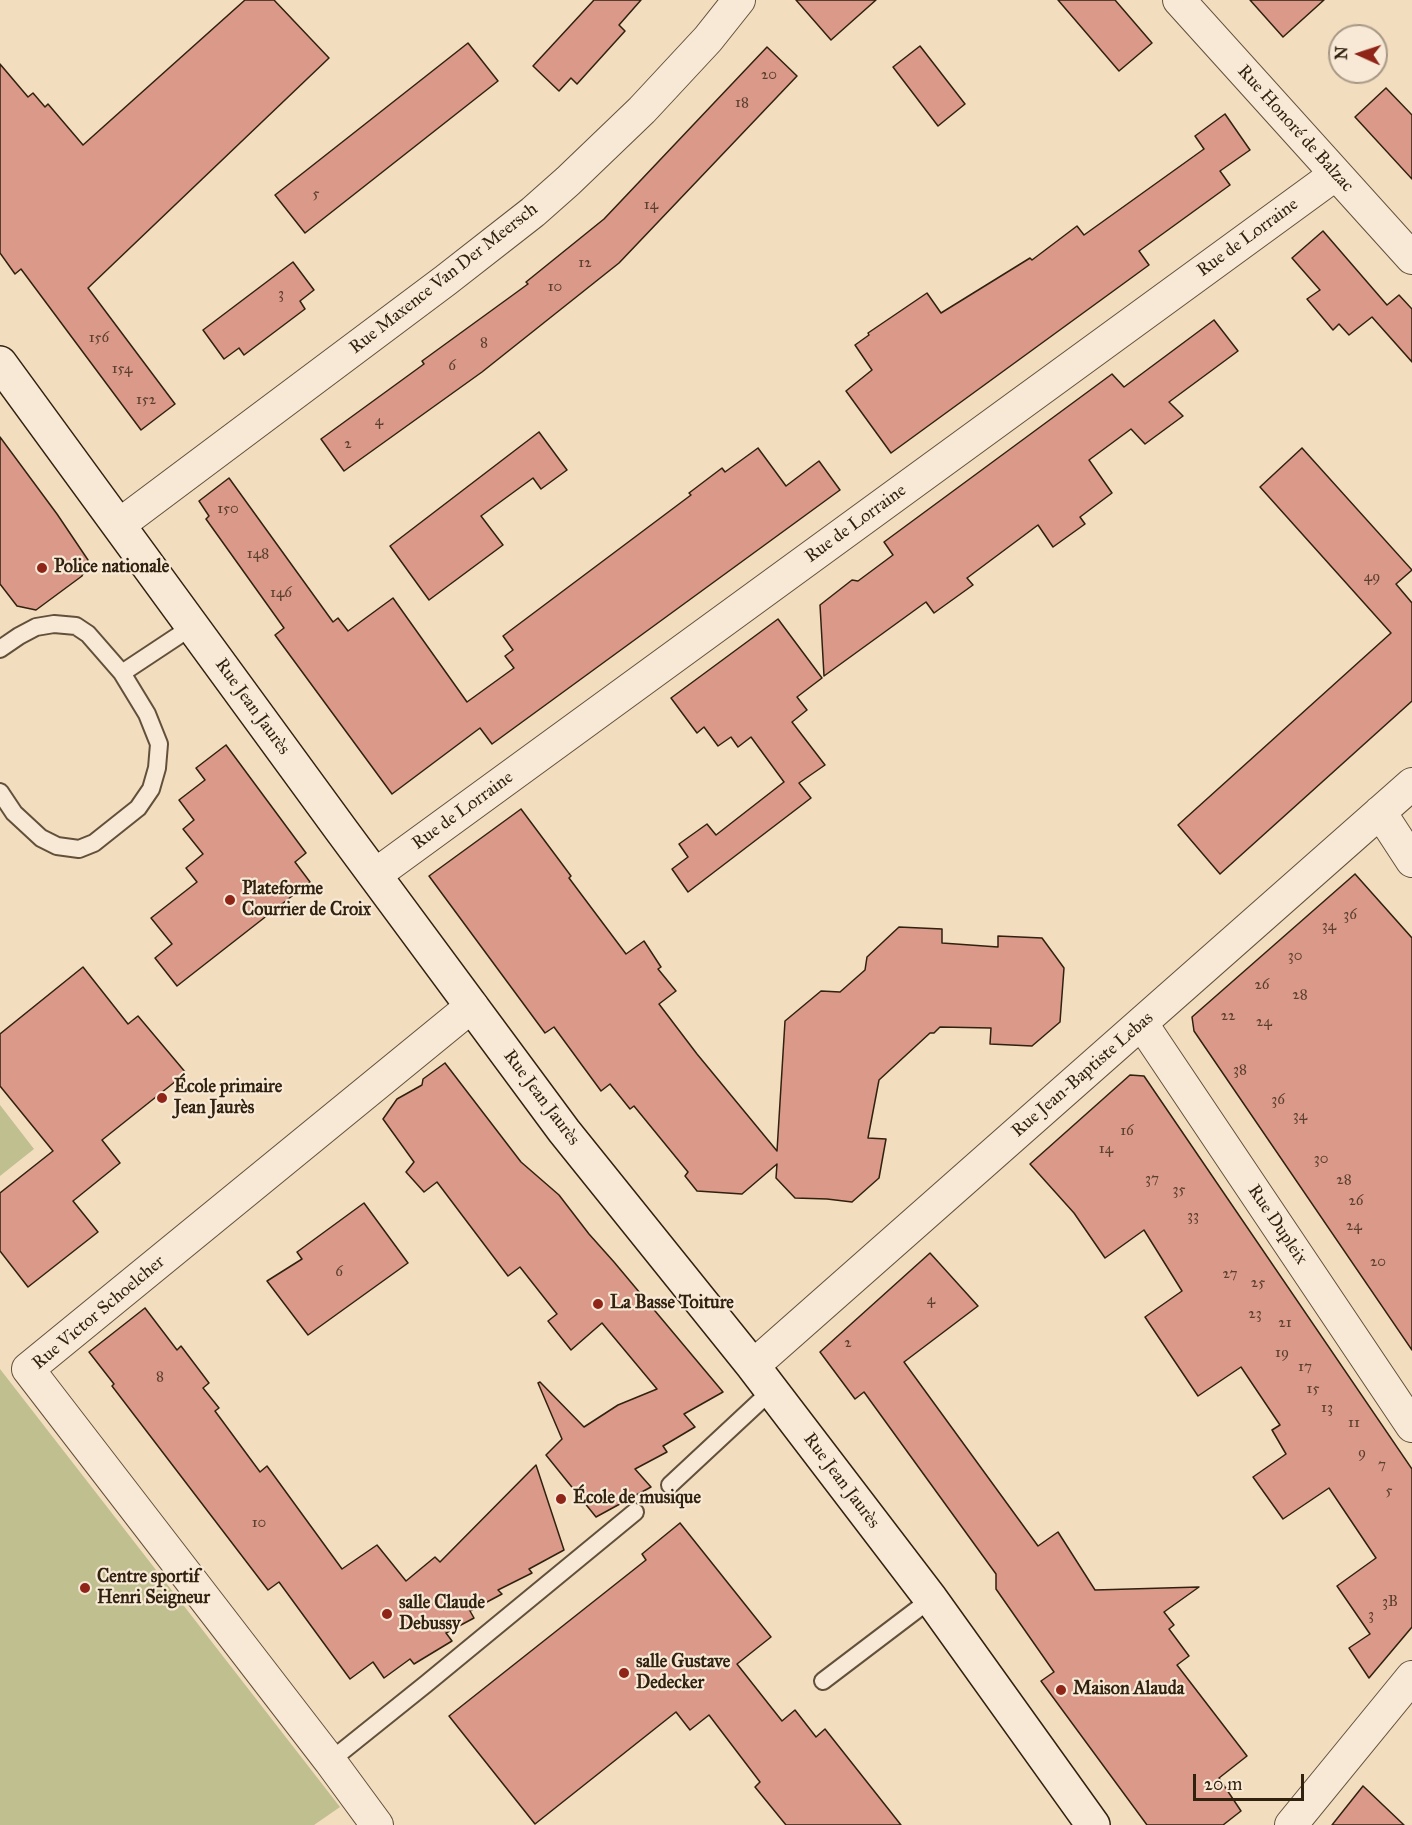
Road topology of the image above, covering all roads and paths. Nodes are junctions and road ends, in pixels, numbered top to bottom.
1 (739, 0) edge
2 (1180, 1) edge
3 (1336, 174) junction
4 (1412, 258) edge
5 (0, 363) edge
6 (119, 525) junction
7 (193, 626) junction
8 (0, 650) edge
9 (122, 673) junction
10 (1412, 784) edge
11 (0, 792) edge
12 (1380, 812) junction
13 (1412, 861) edge
14 (375, 875) junction
15 (472, 1006) junction
16 (1142, 1024) junction
17 (762, 1378) junction
18 (1401, 1387) edge
19 (1412, 1426) edge
20 (670, 1485) dead end
21 (635, 1512) dead end
22 (931, 1599) junction
23 (1412, 1677) edge
24 (823, 1681) dead end
25 (330, 1761) junction
26 (377, 1825) edge
27 (1093, 1825) edge
28 (1291, 1825) edge

1 - 6 street, Rue Maxence Van Der Meersch
2 - 3 street, Rue Honoré de Balzac
3 - 4 street, Rue Honoré de Balzac
3 - 14 street, Rue de Lorraine
5 - 6 main road, Rue Jean Jaurès
6 - 7 main road, Rue Jean Jaurès
7 - 9 lane
7 - 14 main road, Rue Jean Jaurès
8 - 9 lane
9 - 11 lane
10 - 12 street, Rue Jean-Baptiste Lebas
12 - 13 street
12 - 16 street, Rue Jean-Baptiste Lebas
14 - 15 main road, Rue Jean Jaurès
15 - 17 main road, Rue Jean Jaurès
15 - 25 street, Rue Victor Schoelcher
16 - 17 street, Rue Jean-Baptiste Lebas
16 - 18 street, Rue Dupleix
17 - 20 lane
17 - 22 main road, Rue Jean Jaurès
18 - 19 street, Rue Dupleix
21 - 25 lane
22 - 24 lane
22 - 27 main road, Rue Jean Jaurès
23 - 28 street
25 - 26 street, Rue Victor Schoelcher

